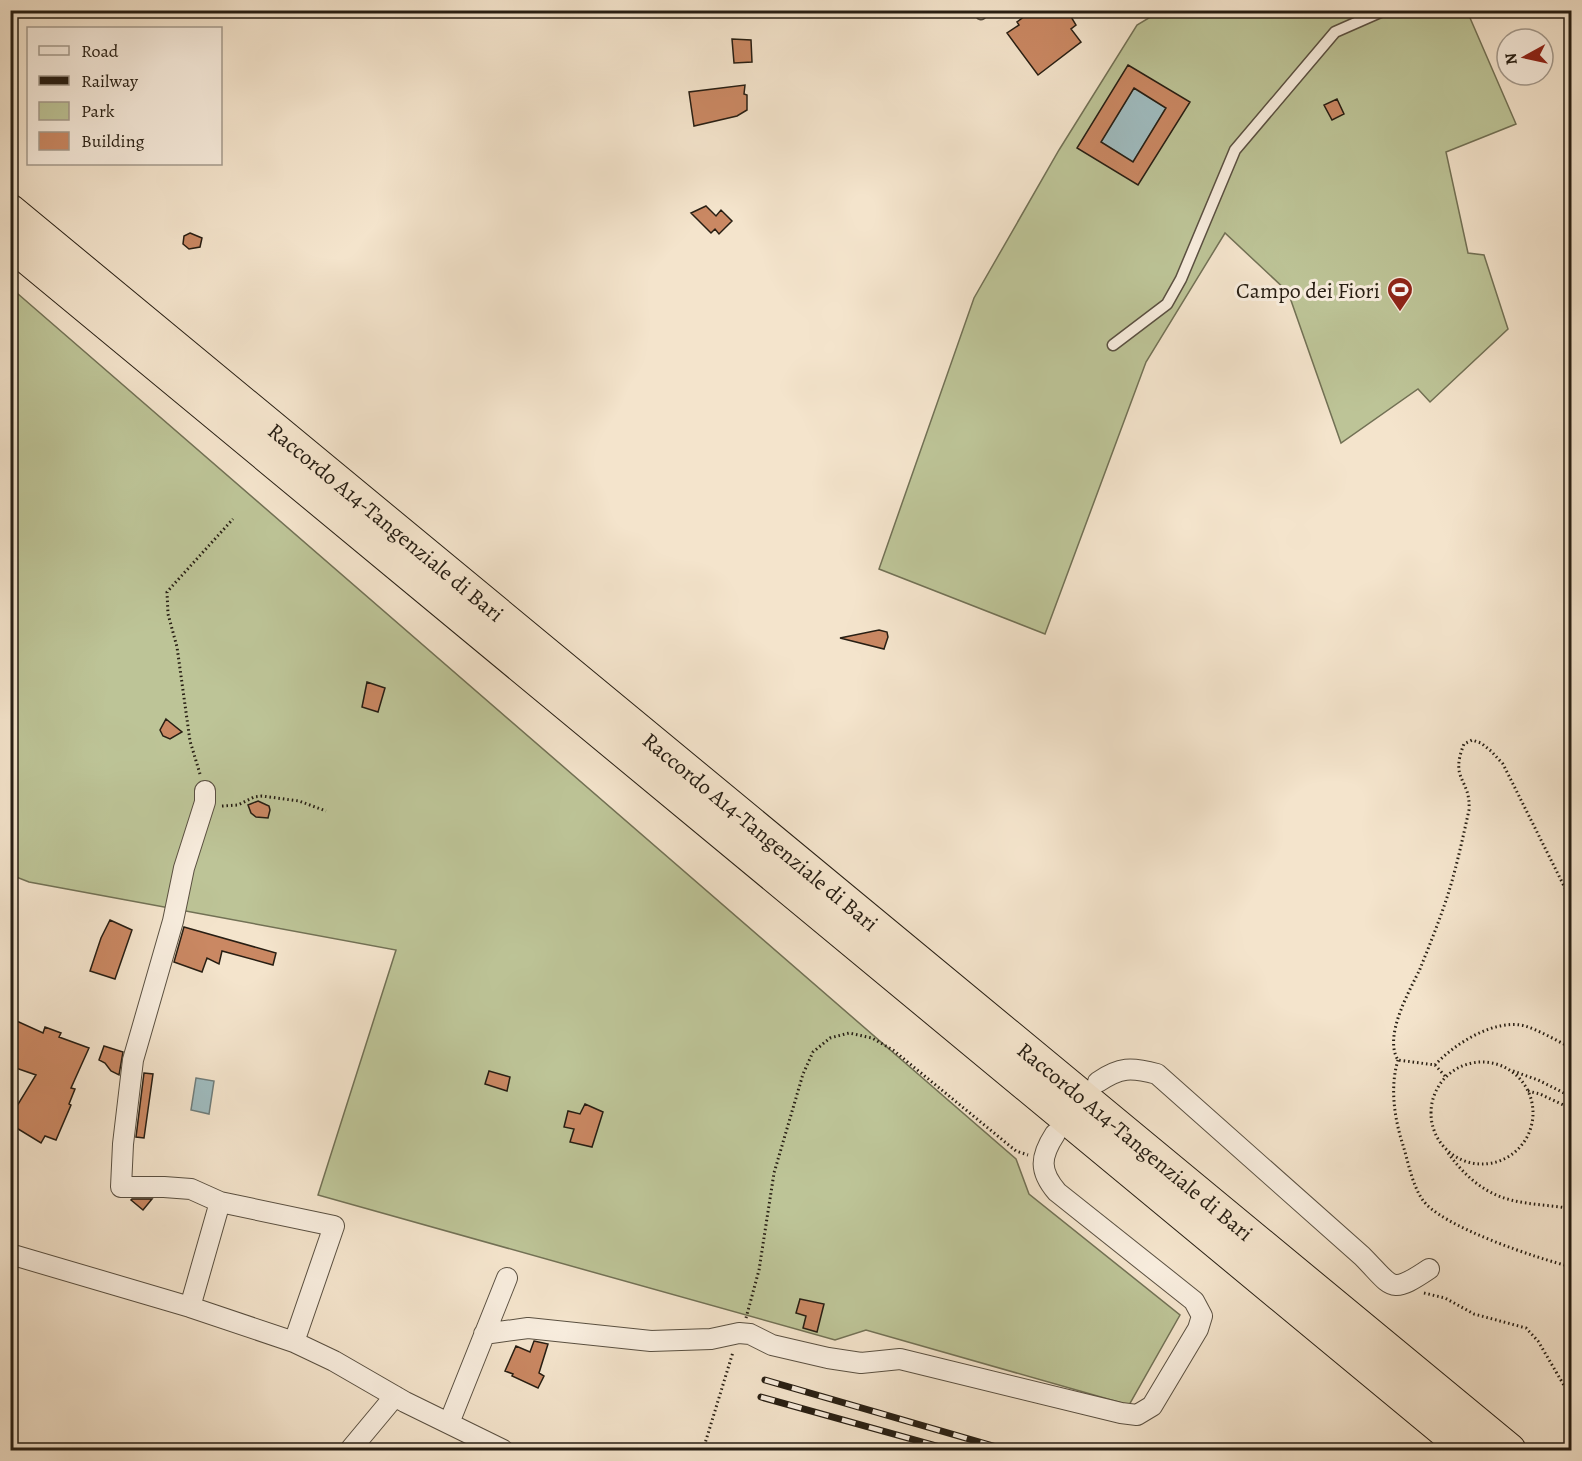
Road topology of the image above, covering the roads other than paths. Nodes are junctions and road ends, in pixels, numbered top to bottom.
1 (1385, 10) edge
2 (10, 211) edge
3 (10, 243) edge
4 (1113, 345) dead end
5 (205, 796) road end
6 (1098, 1082) dead end
7 (1056, 1134) dead end
8 (220, 1202) junction
9 (10, 1254) edge
10 (1429, 1269) dead end
11 (507, 1278) dead end
12 (190, 1307) junction
13 (484, 1334) junction
14 (294, 1342) junction
15 (395, 1396) junction
16 (449, 1423) junction
17 (350, 1450) edge
18 (502, 1450) edge
19 (1468, 1450) edge
20 (1509, 1450) edge

1 - 4 lane
2 - 20 highway, Raccordo A14-Tangenziale di Bari
3 - 19 highway, Raccordo A14-Tangenziale di Bari
5 - 8 street
6 - 10 street
7 - 13 street
8 - 12 street
8 - 14 street
9 - 12 street
11 - 13 street
12 - 14 street
13 - 16 street
14 - 15 street
15 - 16 street
15 - 17 street
16 - 18 street

